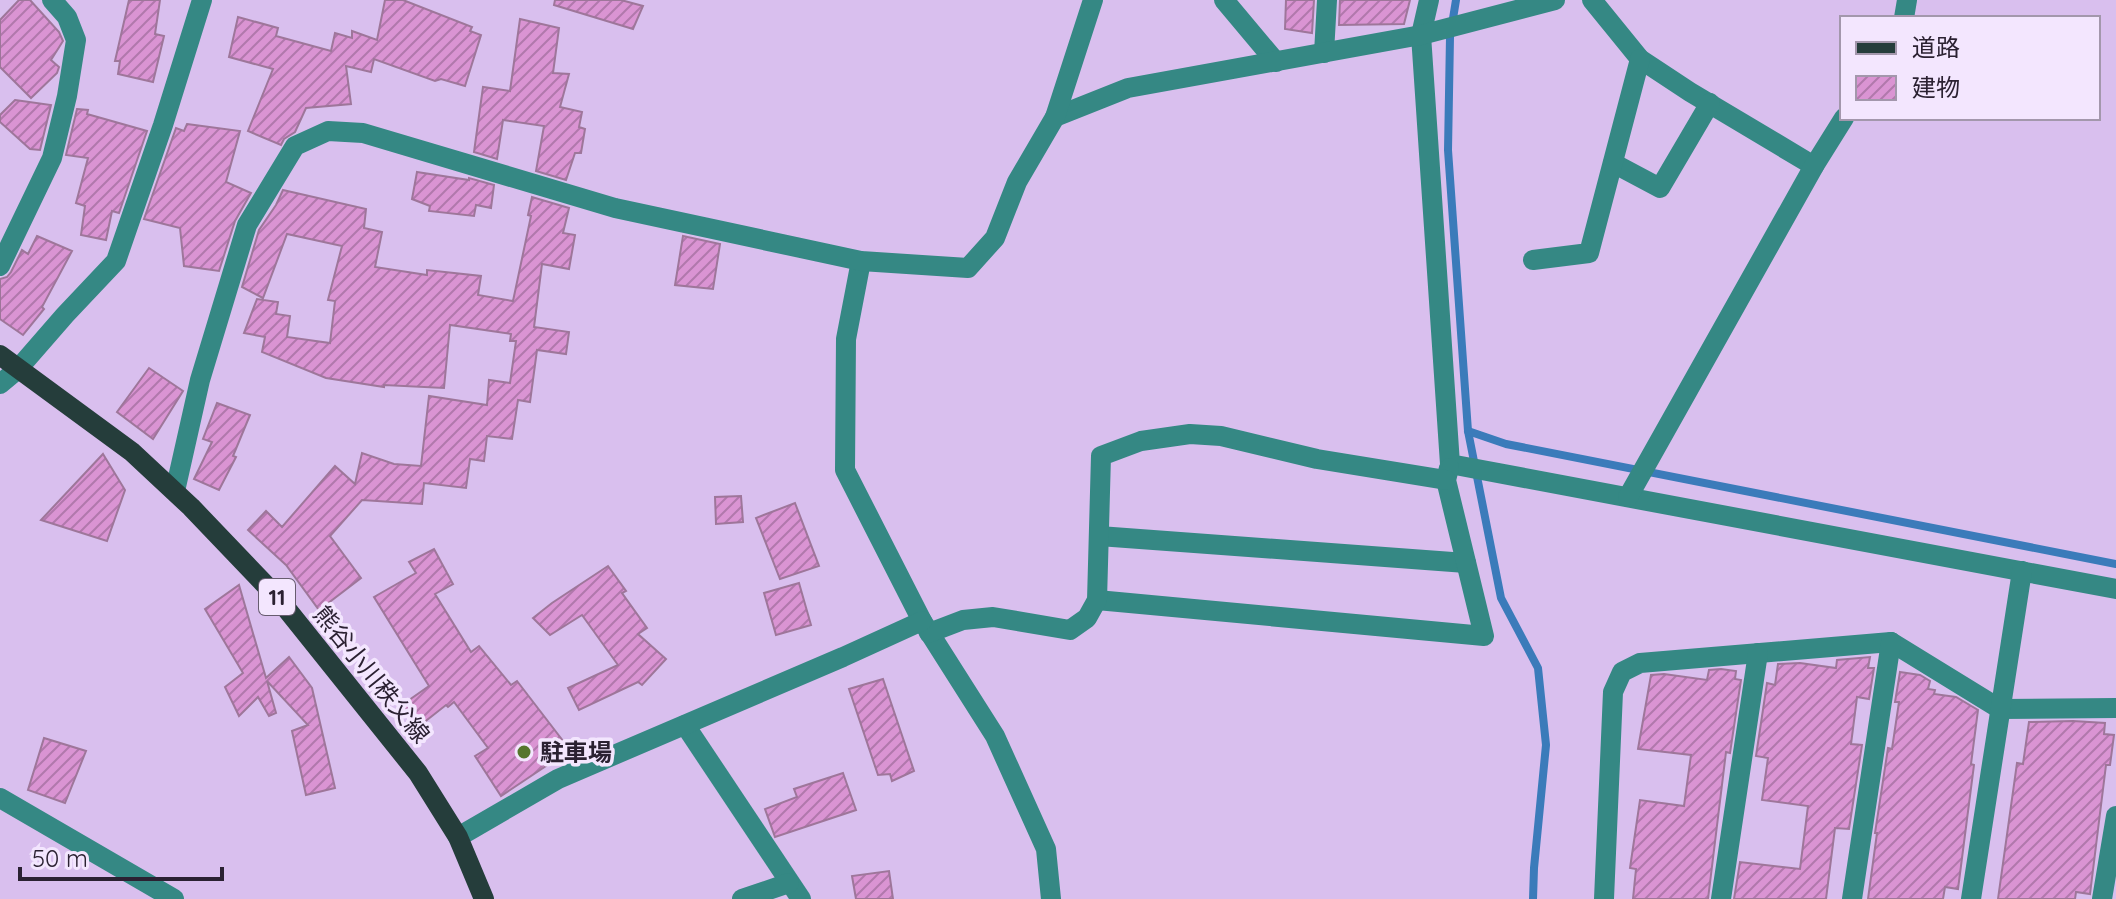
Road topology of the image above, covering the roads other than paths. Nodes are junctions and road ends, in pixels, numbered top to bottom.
1 (52, 0) edge
2 (202, 0) edge
3 (1093, 0) edge
4 (1224, 0) edge
5 (1327, 0) edge
6 (1429, 0) edge
7 (1555, 0) edge
8 (1592, 0) edge
9 (1421, 35) junction
10 (1324, 53) junction
11 (1640, 59) junction
12 (1276, 62) junction
13 (1710, 103) junction
14 (1055, 117) junction
15 (1843, 120) edge
16 (1613, 163) junction
17 (1814, 166) junction
18 (1533, 260) dead end
19 (861, 261) junction
20 (0, 266) edge
21 (0, 355) edge
22 (18, 369) junction
23 (0, 384) edge
24 (1451, 470) junction
25 (175, 491) junction
26 (1628, 497) junction
27 (1099, 536) junction
28 (1466, 563) junction
29 (2022, 571) junction
30 (2116, 589) edge
31 (1097, 600) junction
32 (926, 627) junction
33 (1891, 642) junction
34 (1758, 653) junction
35 (2116, 708) edge
36 (2000, 709) junction
37 (685, 725) junction
38 (0, 798) edge
39 (2116, 816) edge
40 (458, 837) junction
41 (795, 891) edge
42 (174, 899) edge
43 (484, 899) edge
44 (742, 899) edge
45 (1051, 899) edge
46 (1604, 899) edge
47 (1721, 899) edge
48 (1852, 899) edge
49 (1971, 899) edge
50 (2102, 899) edge

1 - 20 street
2 - 22 street
3 - 14 street
4 - 12 street
5 - 10 street
6 - 9 street
7 - 9 street
8 - 11 street
9 - 10 street
9 - 24 street
10 - 12 street
11 - 13 street
11 - 16 street
12 - 14 street
13 - 16 street
13 - 17 street
14 - 19 street
15 - 17 street
16 - 18 street
17 - 26 street
19 - 25 street
19 - 32 street
21 - 22 main road, 熊谷小川秩父線 / 11
22 - 23 street
22 - 25 main road, 熊谷小川秩父線 / 11
24 - 26 street
24 - 27 street
24 - 28 street
25 - 40 main road, 熊谷小川秩父線 / 11
26 - 29 street
27 - 28 street
27 - 31 street
28 - 31 street
29 - 30 street
29 - 36 street
31 - 32 street
32 - 37 street
32 - 45 street
33 - 34 street
33 - 36 street
33 - 48 street
34 - 46 street
34 - 47 street
35 - 36 street
36 - 49 street
37 - 40 street
37 - 41 street
38 - 42 street
39 - 50 street
40 - 43 main road, 熊谷小川秩父線 / 11
41 - 44 street

